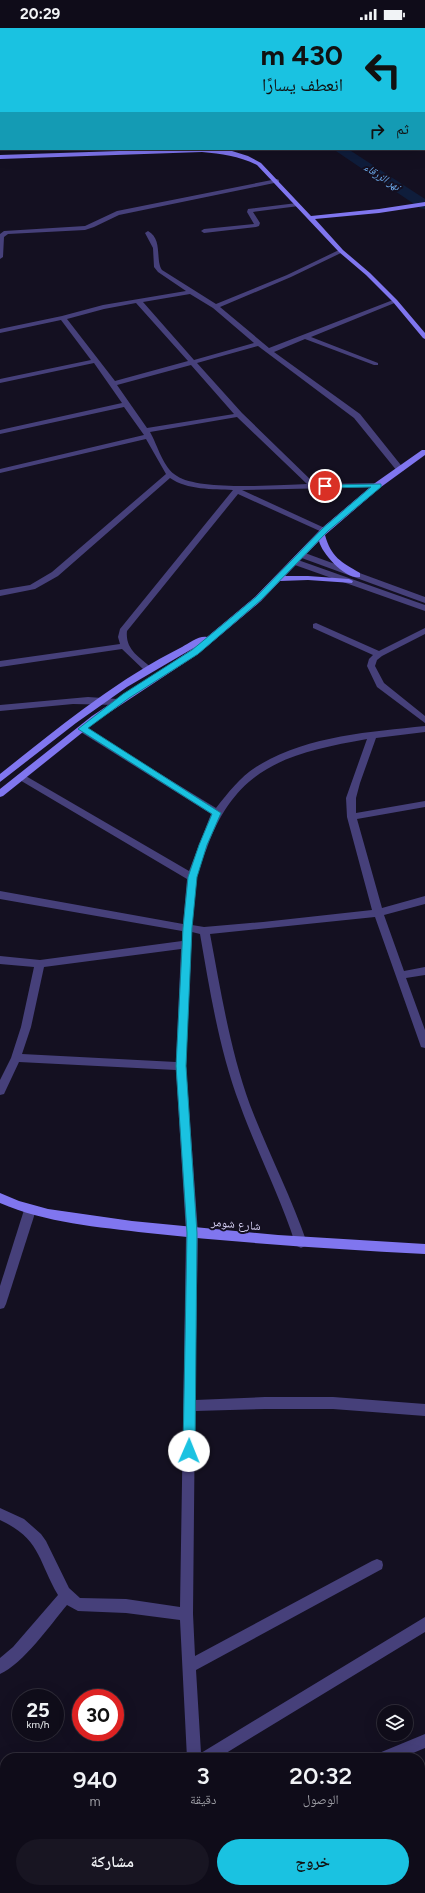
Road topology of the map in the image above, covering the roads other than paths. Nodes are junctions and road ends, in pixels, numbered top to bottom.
1 (0, 157) edge
2 (277, 181) junction
3 (425, 204) edge
4 (297, 205) junction
5 (422, 210) edge
6 (312, 220) junction
7 (204, 231) dead end
8 (148, 233) dead end
9 (1, 234) edge
10 (342, 251) junction
11 (0, 257) edge
12 (190, 292) junction
13 (138, 302) junction
14 (395, 302) junction
15 (215, 307) junction
16 (63, 318) junction
17 (0, 330) edge
18 (306, 336) junction
19 (425, 337) edge
20 (259, 344) junction
21 (269, 351) junction
22 (95, 361) junction
23 (193, 363) junction
24 (376, 364) dead end
25 (0, 381) edge
26 (113, 384) junction
27 (126, 404) junction
28 (239, 415) junction
29 (0, 432) edge
30 (147, 434) junction
31 (425, 452) edge
32 (400, 469) junction
33 (0, 471) edge
34 (170, 474) junction
35 (378, 485) junction
36 (313, 486) junction
37 (238, 490) junction
38 (323, 532) junction
39 (302, 555) junction
40 (295, 562) junction
41 (357, 575) junction
42 (277, 580) junction
43 (349, 581) junction
44 (0, 593) edge
45 (425, 600) edge
46 (425, 608) edge
47 (316, 626) dead end
48 (425, 631) edge
49 (217, 633) junction
50 (123, 646) junction
51 (379, 654) junction
52 (0, 664) edge
53 (148, 670) junction
54 (102, 700) junction
55 (117, 702) junction
56 (0, 708) edge
57 (425, 720) edge
58 (82, 729) junction
59 (425, 729) edge
60 (373, 735) junction
61 (22, 777) junction
62 (0, 779) edge
63 (0, 794) edge
64 (425, 804) edge
65 (217, 813) junction
66 (352, 817) junction
67 (192, 877) junction
68 (0, 895) edge
69 (425, 900) edge
70 (378, 913) junction
71 (187, 928) junction
72 (204, 931) junction
73 (187, 944) junction
74 (0, 960) edge
75 (40, 964) junction
76 (425, 971) edge
77 (402, 975) junction
78 (425, 1044) edge
79 (16, 1058) junction
80 (181, 1066) junction
81 (0, 1091) edge
82 (0, 1198) edge
83 (30, 1210) junction
84 (192, 1233) junction
85 (301, 1242) junction
86 (425, 1249) edge
87 (0, 1304) edge
88 (190, 1406) junction
89 (425, 1410) edge
90 (0, 1514) edge
91 (377, 1566) dead end
92 (66, 1596) junction
93 (186, 1614) junction
94 (425, 1624) edge
95 (0, 1667) edge
96 (188, 1667) junction
97 (425, 1741) edge
98 (194, 1753) edge
99 (213, 1753) edge
100 (396, 1753) edge

1 - 2 street
2 - 4 street
2 - 9 street
3 - 6 street
4 - 6 street
4 - 7 street
5 - 6 street
6 - 10 street
8 - 12 street
9 - 11 street
10 - 14 street
10 - 15 street
12 - 13 street
12 - 15 street
13 - 16 street
13 - 23 street
14 - 18 street
14 - 19 street
15 - 20 street
16 - 17 street
16 - 22 street
18 - 21 street
18 - 24 street
20 - 21 street
20 - 23 street
21 - 32 street
22 - 25 street
22 - 26 street
23 - 26 street
23 - 28 street
26 - 27 street
27 - 29 street
27 - 30 street
28 - 30 street
28 - 36 street
30 - 33 street
30 - 34 street
31 - 32 street
32 - 35 street
34 - 37 street
34 - 44 street
35 - 36 street
35 - 38 street
36 - 37 street
37 - 38 street
37 - 50 street
38 - 39 street
38 - 41 street
39 - 40 street
39 - 41 street
40 - 42 street
40 - 43 street
41 - 45 street
42 - 43 street
42 - 49 street
43 - 46 street
47 - 51 street
48 - 51 street
49 - 53 street
49 - 55 street
50 - 52 street
50 - 53 street
51 - 57 street
53 - 54 street
54 - 55 street
54 - 56 street
54 - 62 street
55 - 58 street
58 - 61 street
58 - 65 street
59 - 60 street
60 - 65 street
60 - 66 street
61 - 63 street
61 - 67 street
64 - 66 street
65 - 67 street
66 - 70 street
67 - 71 street
68 - 71 street
69 - 70 street
70 - 72 street
70 - 77 street
71 - 72 street
71 - 73 street
72 - 85 street
73 - 75 street
73 - 80 street
74 - 75 street
75 - 79 street
76 - 77 street
77 - 78 street
79 - 80 street
79 - 81 street
80 - 84 street
82 - 83 street, شارع شومر
83 - 84 street, شارع شومر
83 - 87 street
84 - 85 street, شارع شومر
84 - 88 street
85 - 86 street, شارع شومر
88 - 89 street
88 - 93 street
90 - 92 street
91 - 96 street
92 - 93 street
92 - 95 street
93 - 96 street
94 - 99 street
96 - 98 street
97 - 100 street

